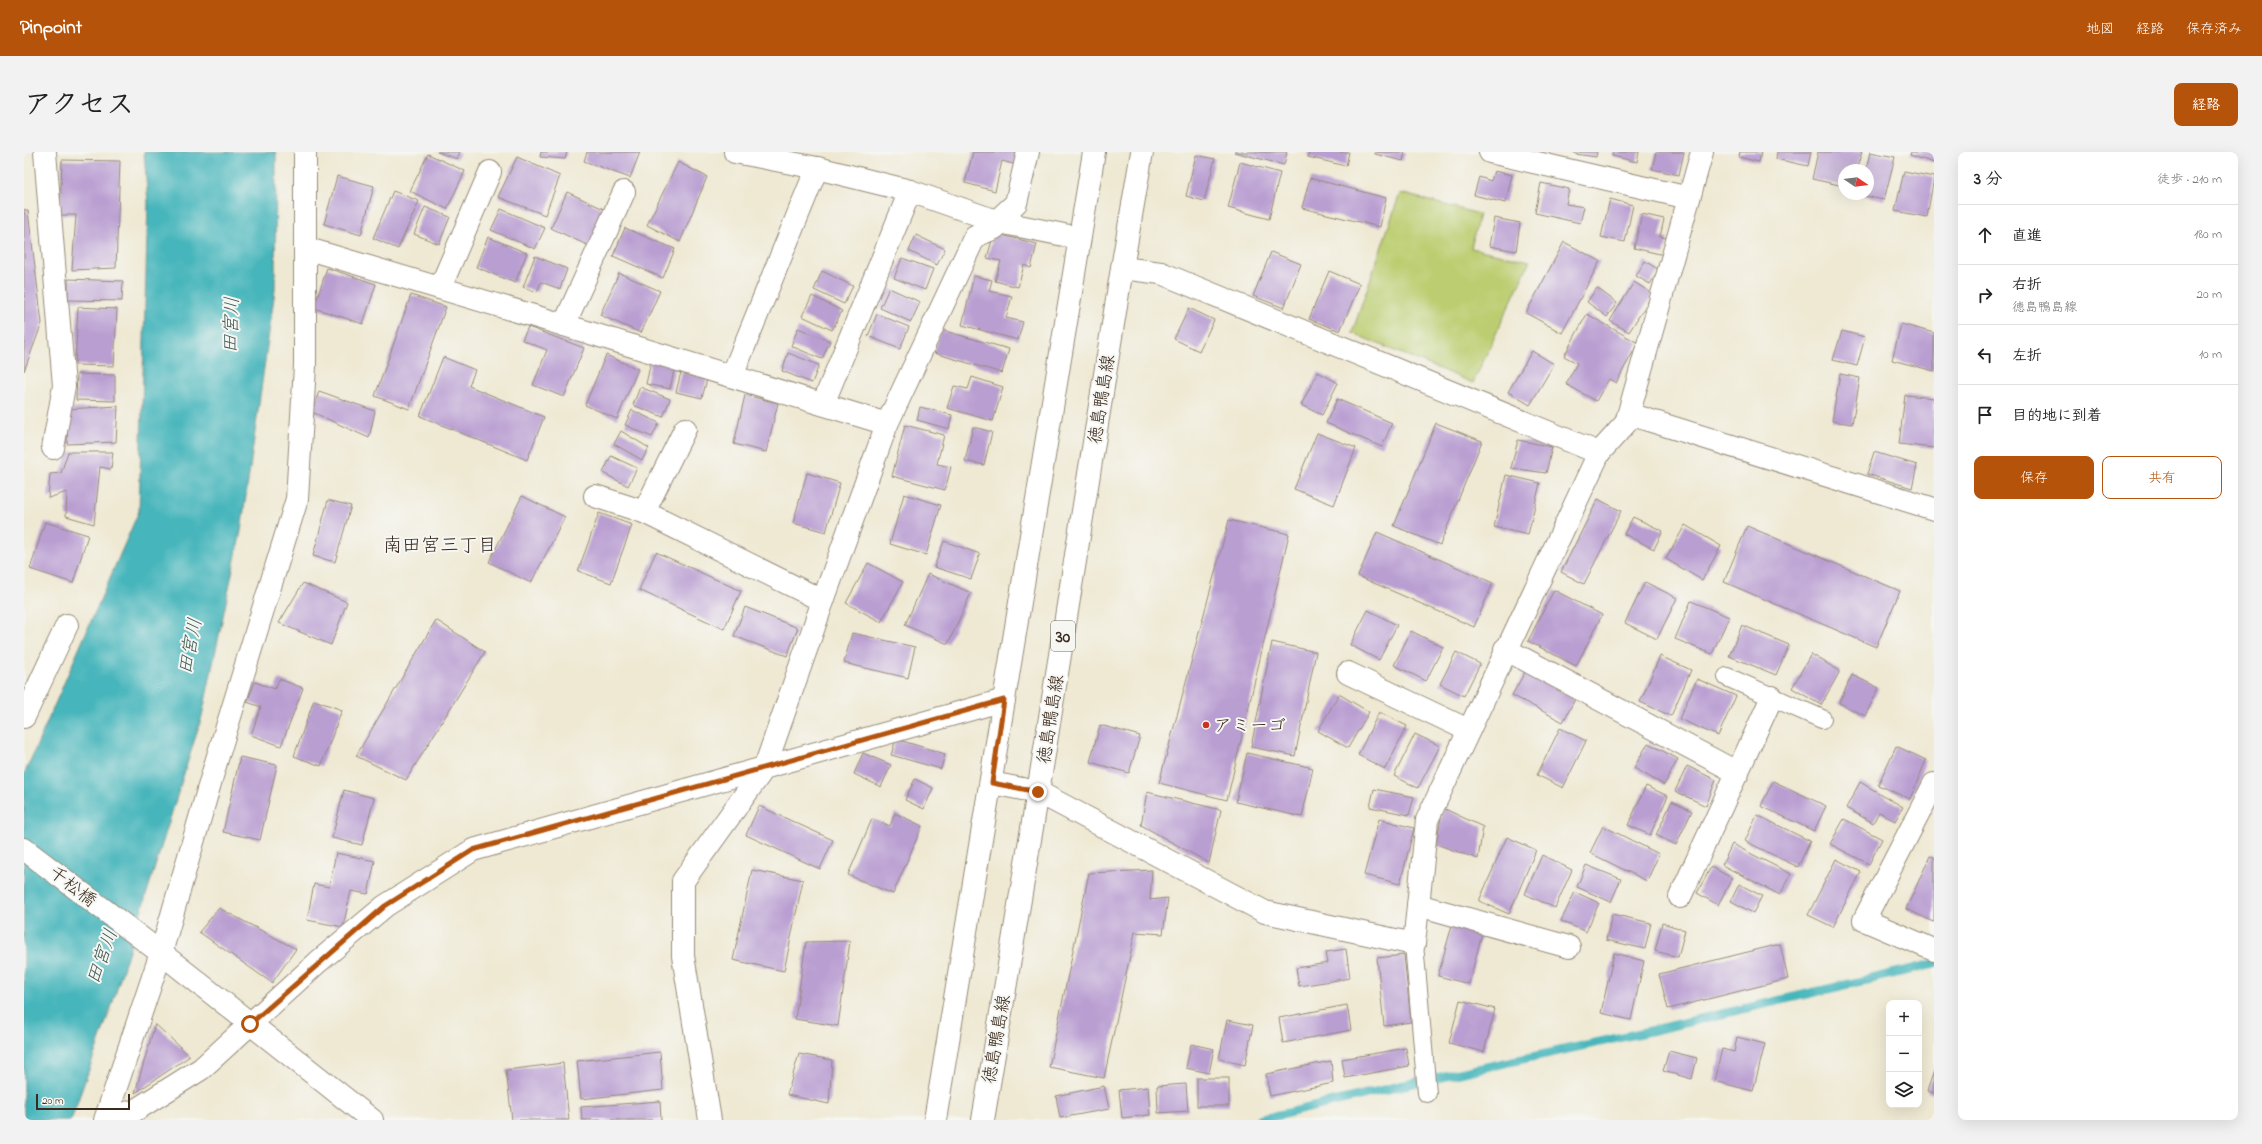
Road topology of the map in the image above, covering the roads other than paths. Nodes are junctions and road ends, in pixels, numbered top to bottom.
1 (45, 152) edge
2 (305, 152) edge
3 (735, 152) edge
4 (1028, 152) edge
5 (1094, 152) edge
6 (1142, 152) edge
7 (1490, 152) edge
8 (1702, 152) edge
9 (817, 168) junction
10 (490, 172) dead end
11 (910, 191) junction
12 (624, 192) dead end
13 (1689, 198) junction
14 (999, 222) junction
15 (1079, 238) junction
16 (305, 248) junction
17 (1122, 268) junction
18 (440, 288) junction
19 (564, 324) junction
20 (732, 376) junction
21 (823, 404) junction
22 (1629, 414) junction
23 (887, 424) junction
24 (685, 429) dead end
25 (53, 448) dead end
26 (1598, 453) junction
27 (595, 496) dead end
28 (1934, 509) edge
29 (644, 512) junction
30 (823, 601) junction
31 (67, 625) dead end
32 (1505, 649) junction
33 (1348, 673) dead end
34 (1727, 677) dead end
35 (1772, 697) junction
36 (1004, 700) junction
37 (24, 717) edge
38 (1822, 719) dead end
39 (1468, 730) junction
40 (766, 767) junction
41 (1738, 773) junction
42 (992, 783) junction
43 (1934, 784) edge
44 (1038, 792) junction
45 (24, 849) edge
46 (1680, 897) dead end
47 (1418, 905) junction
48 (1414, 944) junction
49 (1569, 947) dead end
50 (1934, 950) edge
51 (161, 953) junction
52 (250, 1024) junction
53 (1427, 1093) dead end
54 (105, 1119) edge
55 (372, 1120) edge
56 (710, 1120) edge
57 (935, 1120) edge
58 (983, 1120) edge

1 - 25 street
2 - 16 street
3 - 9 street
4 - 14 street
5 - 15 street
6 - 17 street, 徳島鴨島線 / 30
7 - 13 street
8 - 13 street
9 - 11 street
9 - 20 street
10 - 18 street
11 - 14 street
11 - 21 street
12 - 19 street
13 - 22 street
14 - 15 street
14 - 23 street
15 - 36 street
16 - 18 street
16 - 51 street
17 - 26 street
17 - 44 street, 徳島鴨島線 / 30
18 - 19 street
19 - 20 street
20 - 21 street
21 - 23 street
22 - 26 street
22 - 28 street
23 - 30 street
24 - 29 street
26 - 32 street
27 - 29 street
29 - 30 street
30 - 40 street
31 - 37 street
32 - 39 street
32 - 41 street
33 - 39 street
34 - 35 lane
35 - 38 lane
35 - 41 street
36 - 40 street
36 - 42 street
39 - 47 street
40 - 52 street
40 - 56 street
41 - 46 street
42 - 44 street
42 - 57 street
43 - 50 street
44 - 48 street
44 - 58 street, 徳島鴨島線 / 30
45 - 51 street, 千松橋
47 - 48 street
47 - 49 street
48 - 53 lane
51 - 52 street, 千松橋
51 - 54 street
52 - 54 street
52 - 55 street, 千松橋

